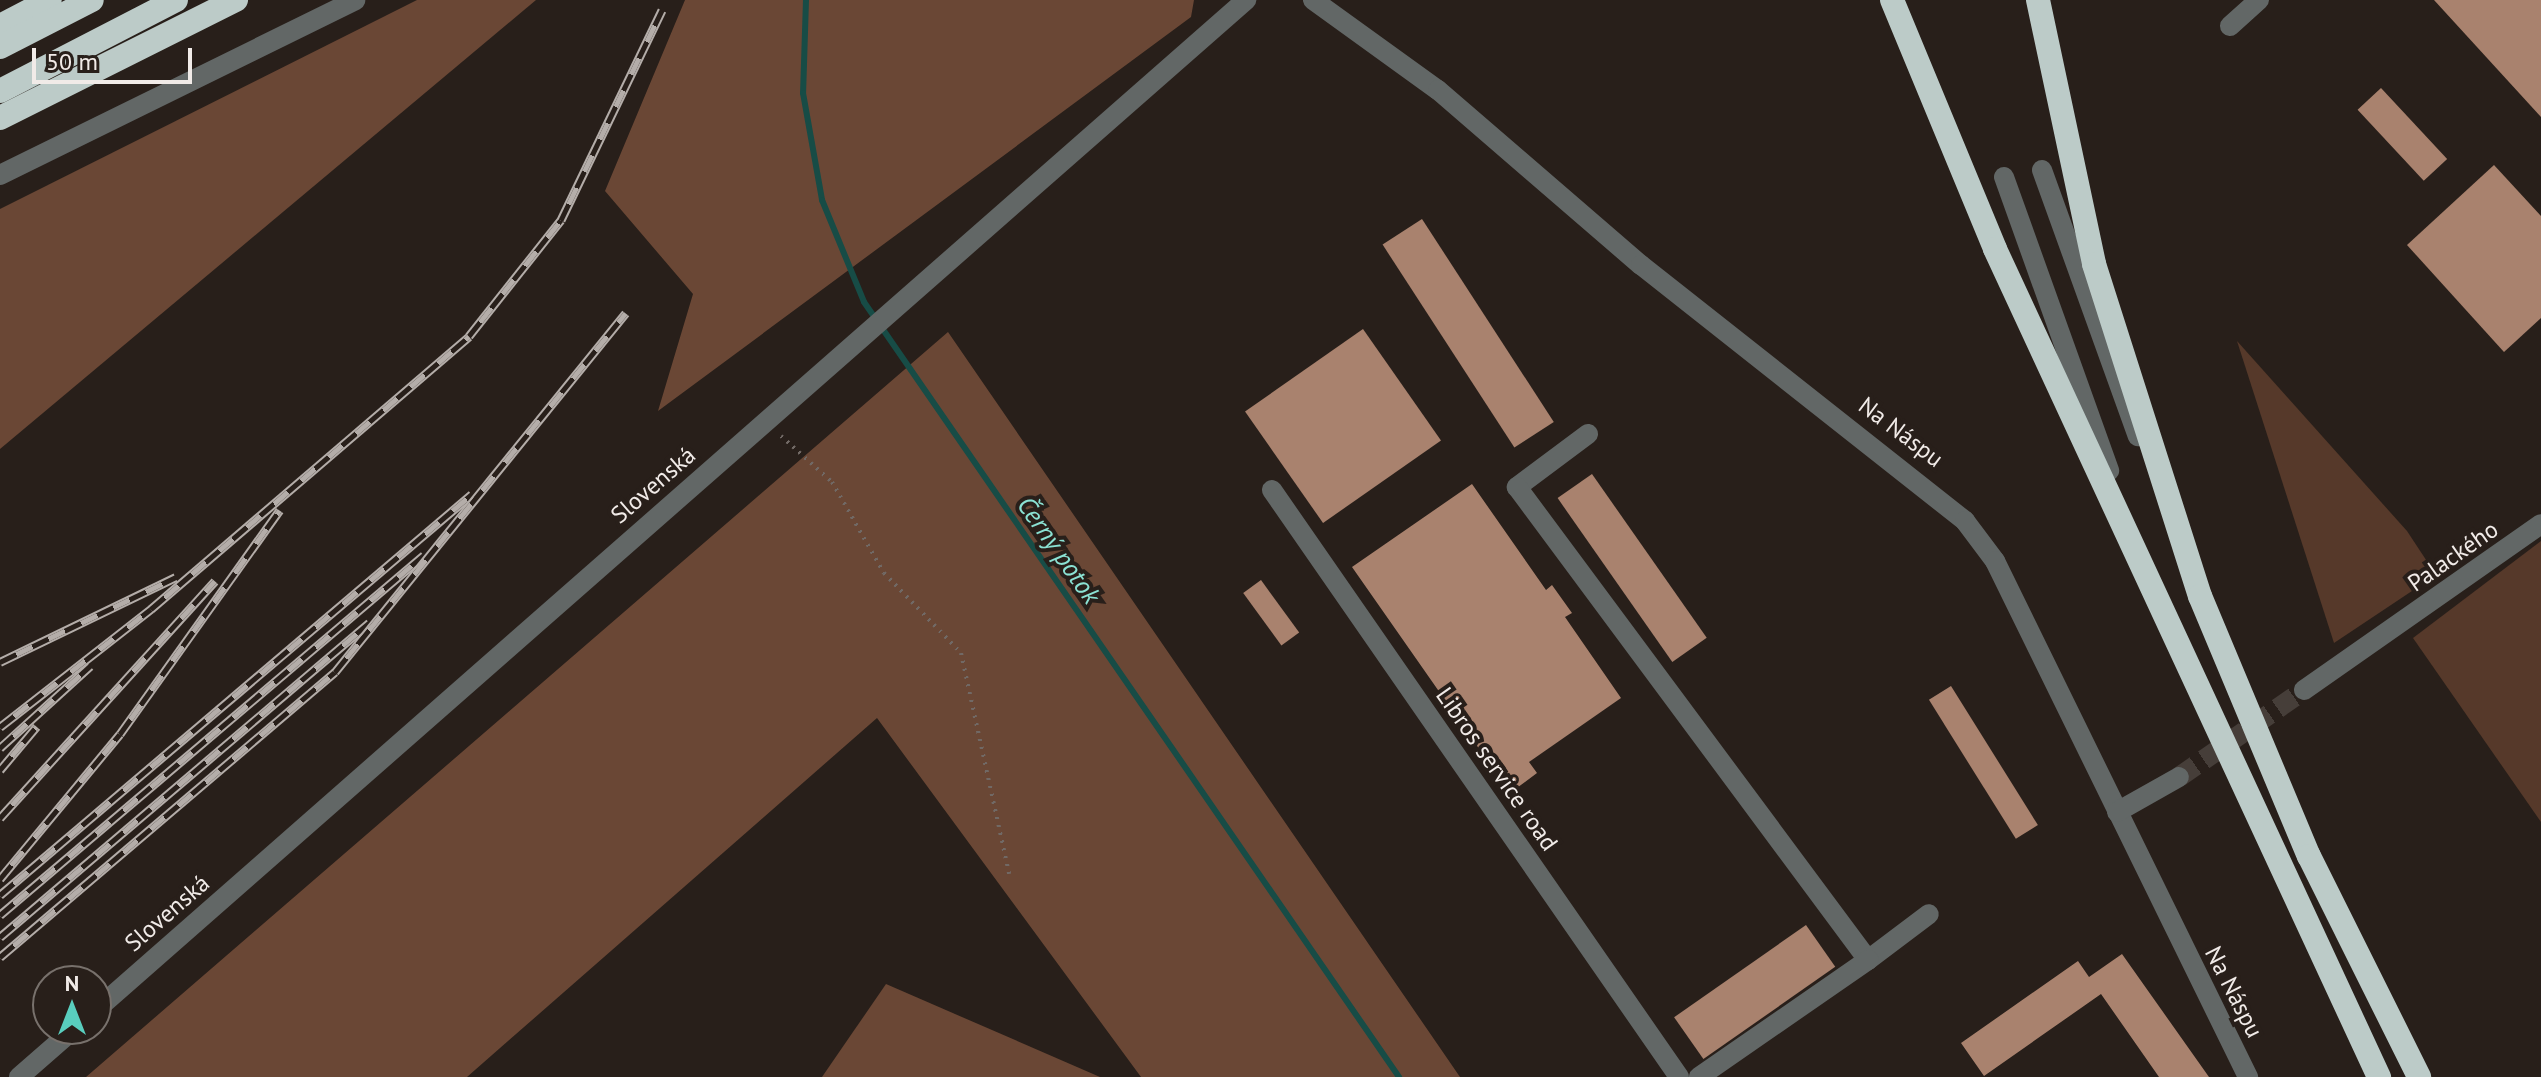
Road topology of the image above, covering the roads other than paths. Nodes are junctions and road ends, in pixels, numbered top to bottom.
1 (50, 0) edge
2 (92, 0) edge
3 (176, 0) edge
4 (236, 0) edge
5 (355, 0) edge
6 (1246, 0) edge
7 (1313, 0) edge
8 (1892, 0) edge
9 (2038, 0) edge
10 (2259, 0) edge
11 (0, 26) edge
12 (2230, 26) dead end
13 (0, 47) edge
14 (0, 91) edge
15 (0, 118) edge
16 (2042, 170) dead end
17 (0, 175) edge
18 (2004, 177) dead end
19 (1588, 434) dead end
20 (1272, 490) dead end
21 (2541, 524) edge
22 (2200, 596) junction
23 (2161, 607) junction
24 (2304, 690) tunnel mouth
25 (2179, 777) tunnel mouth
26 (2117, 812) junction
27 (1929, 914) dead end
28 (1868, 960) junction
29 (112, 996) edge
30 (56, 1045) edge
31 (19, 1077) edge
32 (1679, 1077) edge
33 (1699, 1077) edge
34 (2248, 1077) edge
35 (2379, 1077) edge
36 (2419, 1077) edge

1 - 11 highway
2 - 13 highway
3 - 14 highway
4 - 15 highway
5 - 17 street
6 - 29 street, Slovenská
7 - 26 street, Na Náspu
8 - 23 highway
9 - 22 highway
10 - 12 street
16 - 22 street
18 - 23 street
19 - 28 street
20 - 32 street, Libros service road
21 - 24 street, Palackého
22 - 36 highway
23 - 35 highway
25 - 26 street
26 - 34 street, Na Náspu
27 - 28 street
28 - 33 street
30 - 31 street

